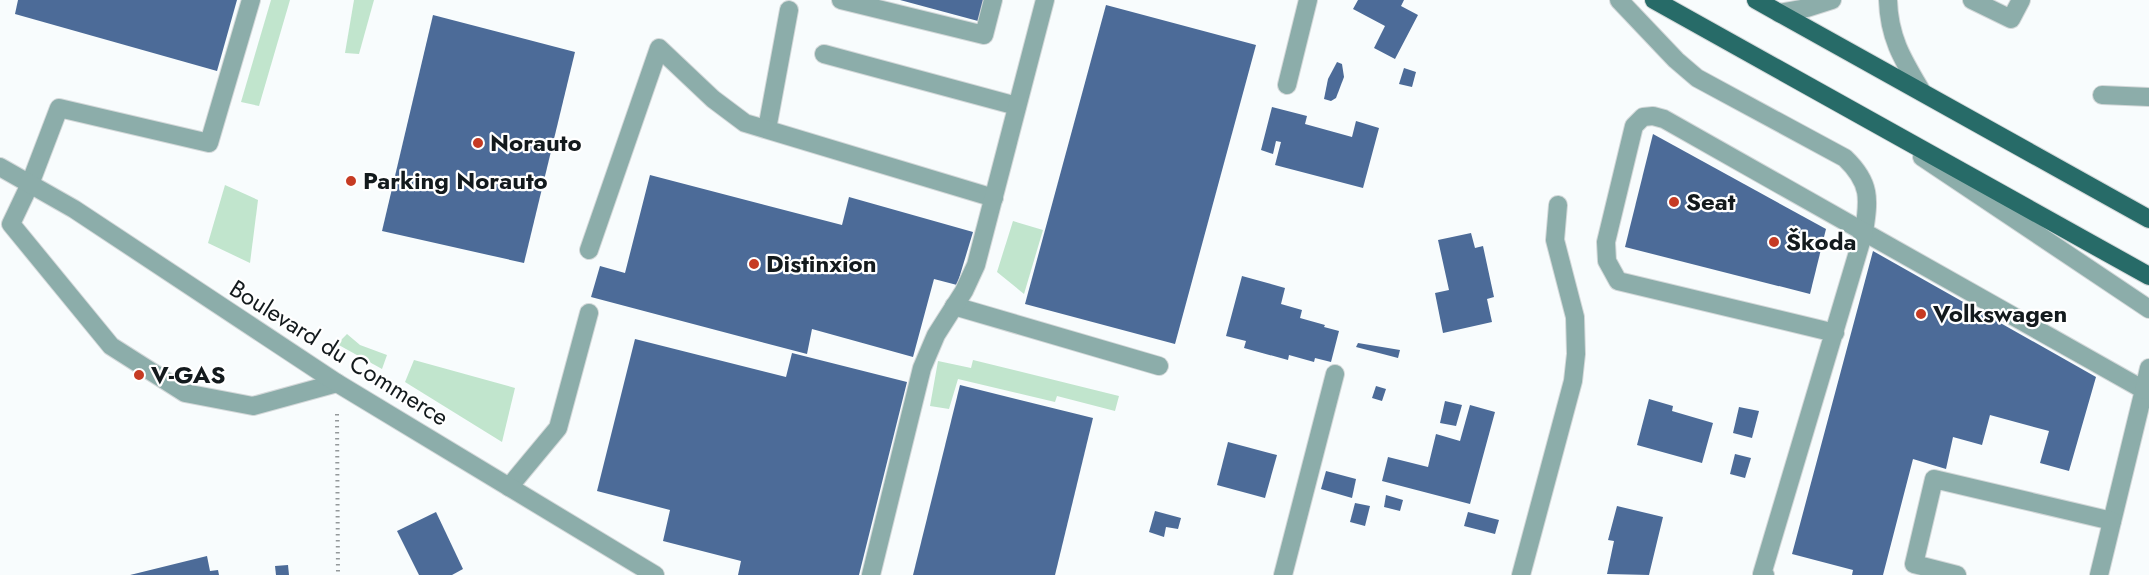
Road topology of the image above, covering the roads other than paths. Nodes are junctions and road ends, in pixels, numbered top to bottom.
1 (251, 0) edge
2 (841, 0) edge
3 (993, 0) edge
4 (1045, 0) edge
5 (1308, 0) edge
6 (1619, 0) edge
7 (1654, 0) edge
8 (1756, 0) edge
9 (1832, 0) edge
10 (1888, 0) edge
11 (1972, 0) edge
12 (2021, 0) edge
13 (789, 10) dead end
14 (1779, 13) junction
15 (824, 54) dead end
16 (1287, 86) dead end
17 (1922, 92) junction
18 (2102, 95) dead end
19 (2149, 97) edge
20 (1017, 106) junction
21 (1860, 117) junction
22 (767, 129) junction
23 (0, 167) edge
24 (30, 184) junction
25 (993, 198) junction
26 (1558, 205) dead end
27 (2149, 219) edge
28 (1865, 226) junction
29 (589, 250) dead end
30 (2149, 276) edge
31 (954, 306) junction
32 (2149, 309) edge
33 (589, 313) dead end
34 (1835, 333) junction
35 (1159, 366) dead end
36 (2149, 368) edge
37 (1335, 374) dead end
38 (337, 383) junction
39 (2144, 390) junction
40 (509, 487) junction
41 (2112, 521) junction
42 (655, 575) edge
43 (871, 575) edge
44 (1283, 575) edge
45 (1521, 575) edge
46 (1765, 575) edge
47 (1957, 575) edge
48 (2099, 575) edge

1 - 24 street
2 - 3 street
4 - 20 street
5 - 16 street
6 - 28 street
7 - 21 main road
8 - 14 main road
9 - 14 street
10 - 17 street
11 - 12 street
13 - 22 street
14 - 17 main road
15 - 20 street
17 - 27 main road
18 - 19 street
20 - 25 street
21 - 30 main road
21 - 32 street
22 - 25 street
22 - 29 street
23 - 24 street, Boulevard du Commerce
24 - 38 street, Boulevard du Commerce
24 - 38 street
25 - 31 street
26 - 45 street
28 - 34 street
28 - 34 street
28 - 39 street
31 - 35 street
31 - 43 street
33 - 40 street
34 - 46 street
36 - 39 street
37 - 44 street
38 - 40 street, Boulevard du Commerce
39 - 41 street
40 - 42 street, Boulevard du Commerce
41 - 47 street
41 - 48 street

